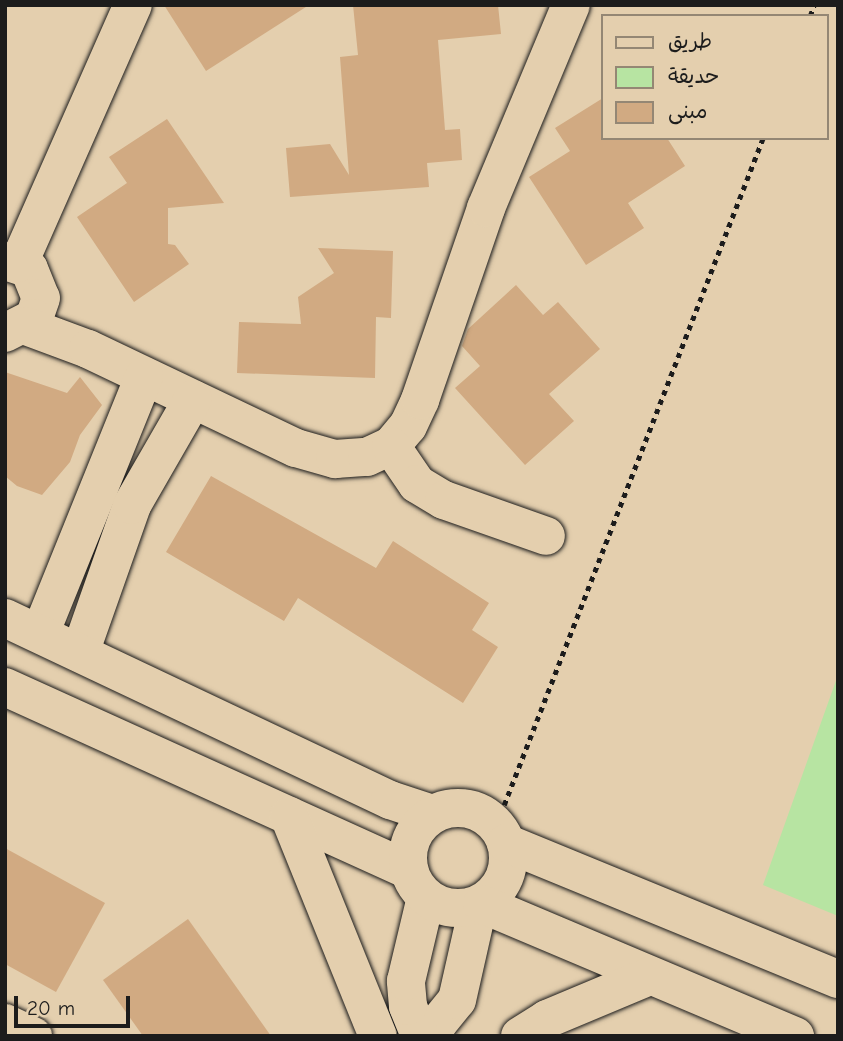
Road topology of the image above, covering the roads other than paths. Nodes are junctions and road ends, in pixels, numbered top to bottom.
1 (133, 5) edge
2 (571, 5) edge
3 (12, 262) edge
4 (16, 330) edge
5 (144, 376) junction
6 (193, 399) junction
7 (391, 446) junction
8 (546, 536) dead end
9 (5, 618) edge
10 (40, 634) junction
11 (80, 653) junction
12 (5, 687) edge
13 (432, 814) junction
14 (289, 816) junction
15 (501, 834) junction
16 (417, 883) junction
17 (480, 905) junction
18 (650, 976) junction
19 (838, 979) edge
20 (5, 1023) edge
21 (420, 1035) edge
22 (33, 1036) edge
23 (378, 1036) edge
24 (520, 1036) edge
25 (795, 1036) edge

1 - 3 street
2 - 7 street
3 - 4 street
4 - 5 street
5 - 6 street
5 - 10 street
6 - 7 street
6 - 11 street
7 - 8 street
9 - 10 street
10 - 11 street
11 - 13 street
12 - 14 street
13 - 15 street
13 - 16 street
14 - 16 street
14 - 23 street
15 - 17 street
15 - 19 street
16 - 17 street
16 - 21 street
17 - 18 street
17 - 21 street
18 - 24 street
18 - 25 street
20 - 22 street

